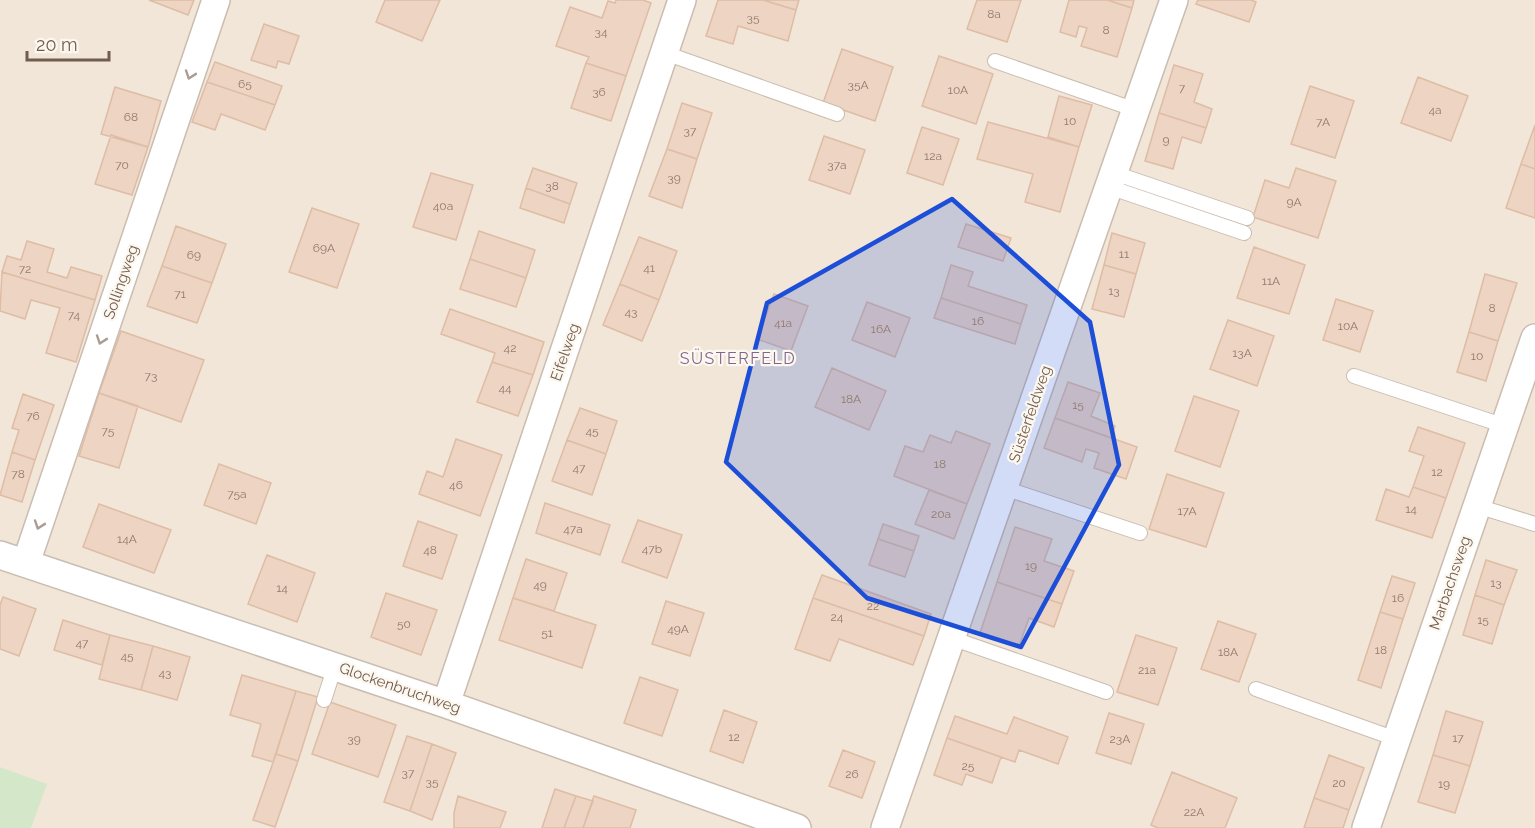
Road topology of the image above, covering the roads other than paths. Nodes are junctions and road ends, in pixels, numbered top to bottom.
1 (216, 0) edge
2 (682, 0) edge
3 (1174, 0) edge
4 (665, 53) junction
5 (995, 61) dead end
6 (1136, 111) junction
7 (837, 114) dead end
8 (1111, 180) junction
9 (1246, 218) dead end
10 (1244, 233) dead end
11 (1535, 338) edge
12 (1354, 376) dead end
13 (1505, 426) junction
14 (1004, 488) junction
15 (1477, 506) junction
16 (1535, 524) edge
17 (1140, 533) dead end
18 (0, 555) edge
19 (26, 563) junction
20 (951, 638) junction
21 (335, 666) junction
22 (1256, 689) dead end
23 (1106, 692) dead end
24 (324, 700) dead end
25 (446, 704) junction
26 (1396, 739) junction
27 (797, 828) edge
28 (885, 828) edge
29 (1366, 828) edge

1 -> 19 street, Sollingweg
2 - 4 street, Eifelweg
3 - 6 street, Süsterfeldweg
4 - 7 lane
4 - 25 street, Eifelweg
5 - 6 lane
6 - 8 street, Süsterfeldweg
8 - 9 lane
8 - 10 lane
8 - 14 street, Süsterfeldweg
11 - 13 street, Marbachsweg
12 - 13 lane
13 - 15 street, Marbachsweg
14 - 17 lane
14 - 20 street, Süsterfeldweg
15 - 16 lane
15 - 26 street, Marbachsweg
18 - 19 street, Glockenbruchweg
19 - 21 street, Glockenbruchweg
20 - 23 lane
20 - 28 street, Süsterfeldweg
21 - 24 lane
21 - 25 street, Glockenbruchweg
22 - 26 lane
25 - 27 street, Glockenbruchweg
26 - 29 street, Marbachsweg

